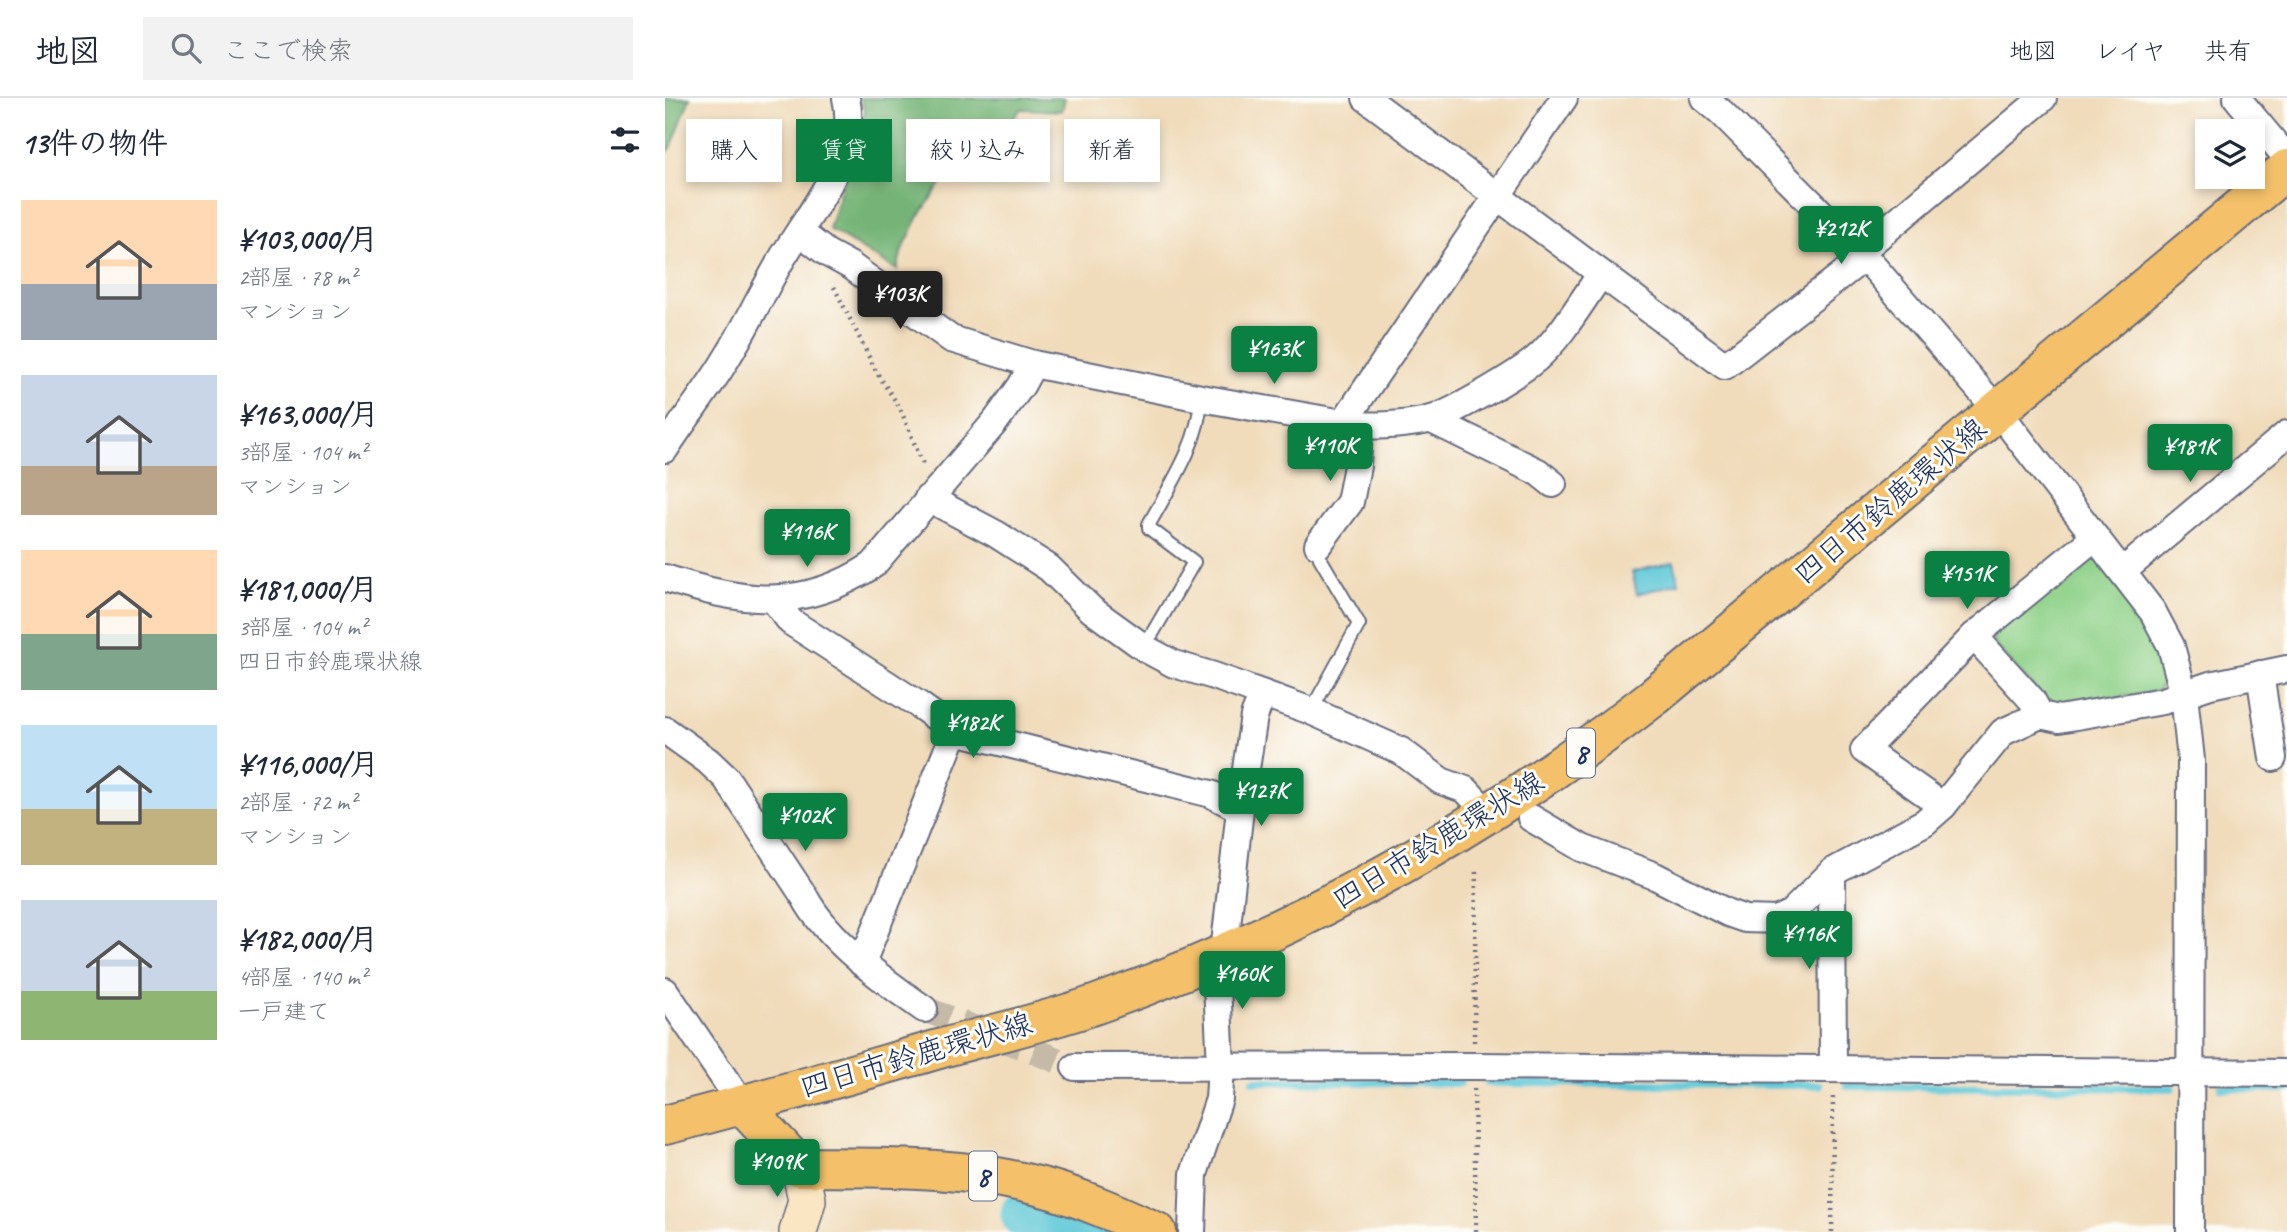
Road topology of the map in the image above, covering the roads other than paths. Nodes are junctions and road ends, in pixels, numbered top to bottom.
1 (846, 98) edge
2 (1366, 98) edge
3 (1564, 98) edge
4 (1705, 98) edge
5 (2042, 98) edge
6 (2237, 98) edge
7 (2287, 158) edge
8 (2287, 170) edge
9 (1496, 195) junction
10 (810, 240) junction
11 (1863, 254) junction
12 (1601, 274) junction
13 (1033, 364) junction
14 (1201, 398) junction
15 (1997, 411) junction
16 (1430, 419) junction
17 (1351, 425) junction
18 (2286, 438) edge
19 (665, 448) edge
20 (1553, 484) dead end
21 (931, 495) junction
22 (2095, 537) junction
23 (1318, 545) joint
24 (2123, 571) junction
25 (665, 578) edge
26 (774, 600) junction
27 (1974, 636) junction
28 (1139, 644) junction
29 (2287, 669) edge
30 (2260, 674) junction
31 (1263, 694) junction
32 (2184, 695) junction
33 (1311, 711) junction
34 (2040, 715) junction
35 (665, 730) edge
36 (954, 731) junction
37 (2273, 758) dead end
38 (1943, 806) junction
39 (1240, 809) junction
40 (1489, 815) junction
41 (1531, 818) dead end
42 (1832, 872) junction
43 (1224, 953) junction
44 (862, 962) junction
45 (665, 991) edge
46 (924, 1009) tunnel mouth
47 (1221, 1066) junction
48 (1075, 1067) tunnel mouth
49 (1833, 1069) junction
50 (2190, 1072) junction
51 (2287, 1073) edge
52 (743, 1105) junction
53 (665, 1125) edge
54 (800, 1167) junction
55 (797, 1232) edge
56 (1157, 1232) edge
57 (1192, 1232) edge
58 (2190, 1232) edge

1 - 10 street
2 - 9 street
3 - 9 street
4 - 11 street
5 - 11 street
6 - 7 street
8 - 15 main road, 四日市鈴鹿環状線 / 8
9 - 12 street
9 - 17 street
10 - 13 street
10 - 19 street
11 - 12 street
11 - 15 street
12 - 16 street
13 - 14 street
13 - 21 street
14 - 17 street
14 - 28 lane
15 - 22 street
15 - 40 main road, 四日市鈴鹿環状線 / 8
16 - 17 street
16 - 20 street
17 - 23 street
18 - 24 street
21 - 26 street
21 - 28 street
22 - 24 street
22 - 27 street
23 - 33 lane
24 - 32 street
25 - 26 street
26 - 36 street
27 - 34 street
27 - 38 street
28 - 31 street
29 - 30 street
30 - 32 street
30 - 37 street
31 - 33 street
31 - 39 street
32 - 34 street
32 - 50 street
33 - 40 street
34 - 38 street
35 - 44 street
36 - 39 street
36 - 44 street
38 - 42 street
39 - 43 street
40 - 43 main road, 四日市鈴鹿環状線 / 8
41 - 42 street
42 - 49 street
43 - 47 street
43 - 52 main road, 四日市鈴鹿環状線 / 8
44 - 46 street
45 - 52 street
47 - 48 street
47 - 49 street
47 - 57 street
49 - 50 street
50 - 51 street
50 - 58 street
52 - 53 main road, 四日市鈴鹿環状線 / 8
52 - 54 main road
54 - 55 street
54 - 56 main road, 8

